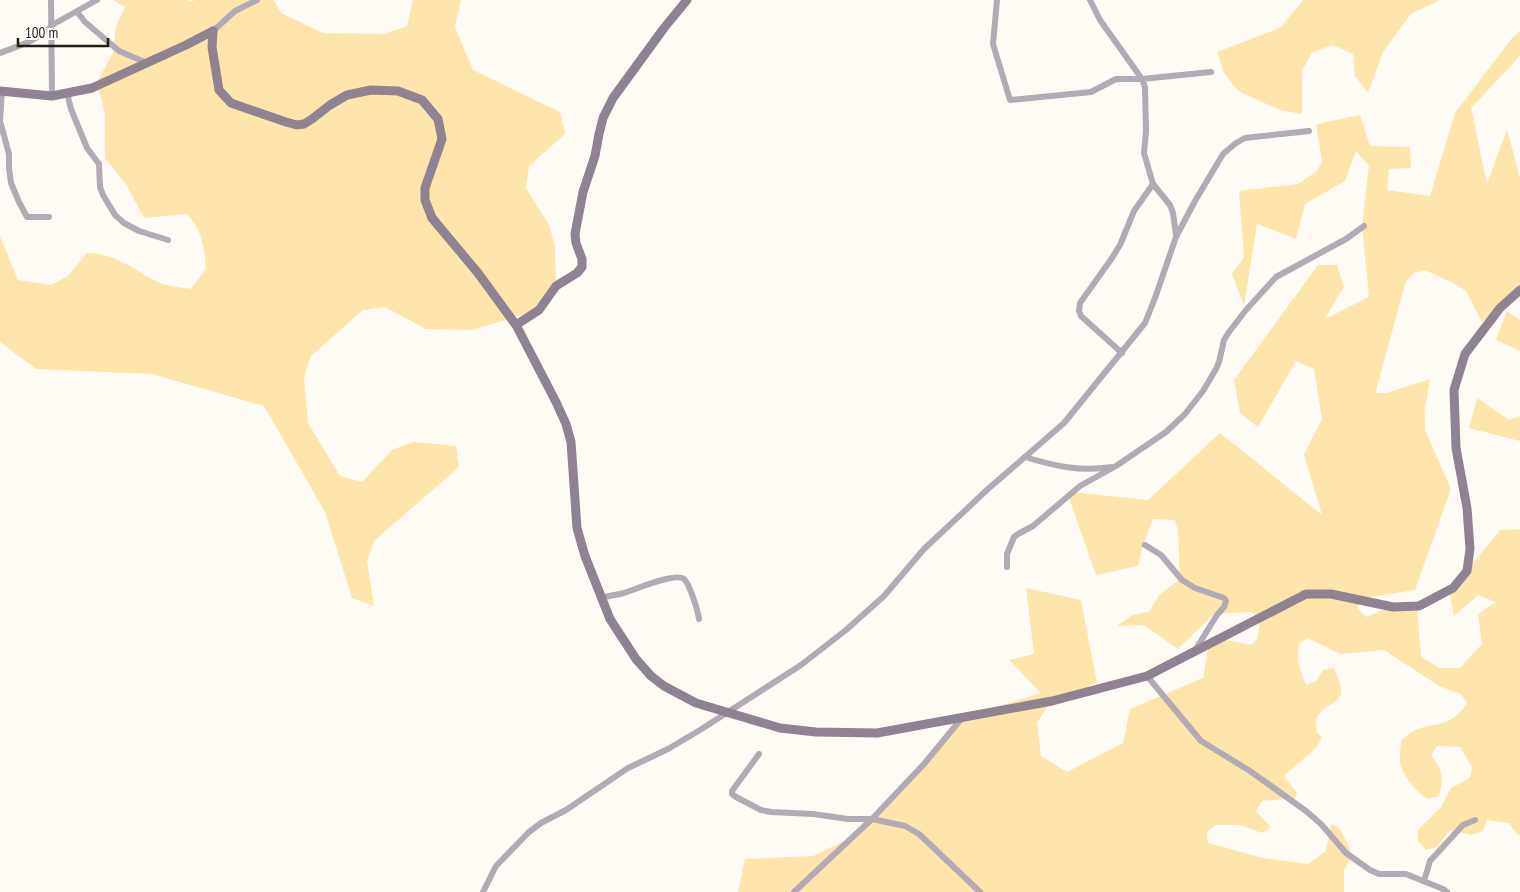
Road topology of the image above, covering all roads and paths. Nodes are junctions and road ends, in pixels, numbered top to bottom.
1 (51, 0) edge
2 (97, 0) edge
3 (257, 0) edge
4 (687, 0) edge
5 (997, 0) edge
6 (1090, 0) edge
7 (77, 12) junction
8 (52, 24) junction
9 (213, 32) junction
10 (0, 53) edge
11 (147, 63) junction
12 (1212, 72) dead end
13 (1142, 78) junction
14 (1, 91) edge
15 (68, 93) junction
16 (52, 96) junction
17 (1309, 131) dead end
18 (1153, 184) junction
19 (49, 217) dead end
20 (1364, 226) dead end
21 (1176, 237) junction
22 (168, 240) dead end
23 (1520, 290) edge
24 (516, 325) junction
25 (1122, 353) junction
26 (1025, 457) junction
27 (1116, 466) junction
28 (1145, 545) dead end
29 (1008, 567) dead end
30 (600, 598) junction
31 (699, 619) dead end
32 (1194, 652) junction
33 (1147, 676) junction
34 (726, 712) junction
35 (962, 718) junction
36 (759, 754) dead end
37 (872, 819) junction
38 (1475, 820) dead end
39 (1424, 881) junction
40 (483, 892) edge
41 (794, 892) edge
42 (980, 892) edge
43 (1447, 892) edge

1 - 8 street
2 - 7 street
3 - 9 street
4 - 24 street
5 - 13 street
6 - 13 street
7 - 8 street
7 - 11 street
8 - 10 street
8 - 16 street
9 - 11 street
9 - 24 street
11 - 15 street
12 - 13 street
13 - 18 street
14 - 16 street
14 - 19 street
15 - 16 street
15 - 22 street
17 - 21 street
18 - 21 street
18 - 25 street
20 - 27 street
21 - 25 street
23 - 32 street
24 - 30 street
25 - 26 street
26 - 27 street
26 - 34 street
27 - 29 street
28 - 32 street
30 - 31 street
30 - 34 street
32 - 33 street
33 - 35 street
33 - 39 street
34 - 35 street
34 - 40 street
35 - 37 street
36 - 37 street
37 - 41 street
37 - 42 street
38 - 39 street
39 - 43 street

